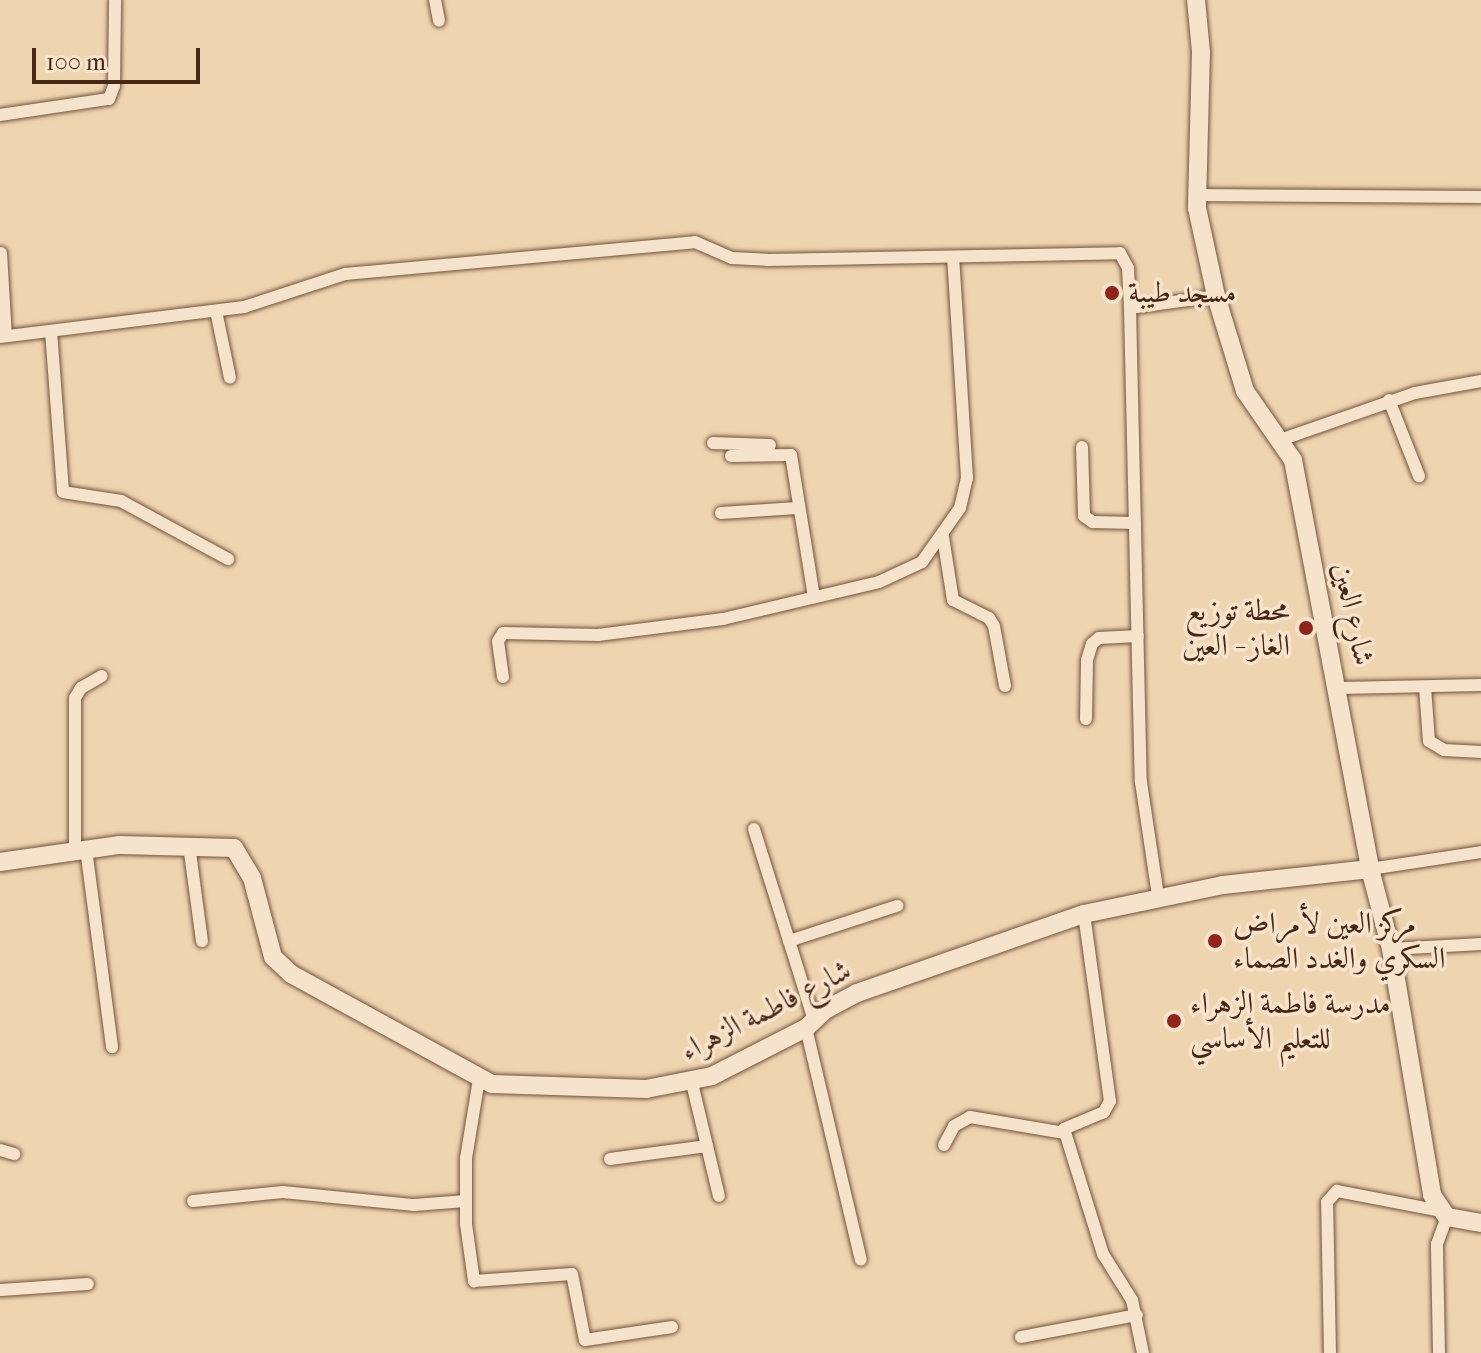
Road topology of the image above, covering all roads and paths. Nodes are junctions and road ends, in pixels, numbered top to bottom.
1 (115, 0) edge
2 (435, 0) edge
3 (1196, 0) edge
4 (439, 21) dead end
5 (0, 115) edge
6 (1196, 195) junction
7 (1481, 197) edge
8 (1, 253) edge
9 (953, 258) junction
10 (1216, 296) junction
11 (1130, 308) junction
12 (216, 311) junction
13 (51, 331) junction
14 (3, 337) edge
15 (230, 378) dead end
16 (1481, 381) edge
17 (1389, 400) junction
18 (1283, 439) junction
19 (713, 443) dead end
20 (1082, 447) dead end
21 (791, 455) junction
22 (731, 456) dead end
23 (1419, 476) dead end
24 (797, 508) junction
25 (721, 513) dead end
26 (1135, 523) junction
27 (943, 537) junction
28 (228, 559) dead end
29 (814, 597) junction
30 (1138, 636) junction
31 (102, 676) dead end
32 (503, 677) dead end
33 (1481, 685) edge
34 (1005, 686) dead end
35 (1425, 687) junction
36 (1340, 688) junction
37 (1086, 719) dead end
38 (1481, 752) edge
39 (754, 829) dead end
40 (189, 845) junction
41 (81, 849) junction
42 (1481, 852) edge
43 (0, 862) edge
44 (1370, 869) junction
45 (1158, 896) junction
46 (897, 906) dead end
47 (1084, 914) junction
48 (202, 941) dead end
49 (789, 941) junction
50 (1481, 944) edge
51 (1391, 949) junction
52 (810, 1024) junction
53 (112, 1047) dead end
54 (479, 1079) junction
55 (692, 1083) junction
56 (1065, 1133) junction
57 (944, 1145) dead end
58 (707, 1146) junction
59 (0, 1150) edge
60 (14, 1154) dead end
61 (610, 1159) dead end
62 (719, 1196) dead end
63 (193, 1201) dead end
64 (466, 1201) junction
65 (1444, 1214) junction
66 (1481, 1223) edge
67 (861, 1260) dead end
68 (88, 1284) dead end
69 (0, 1290) edge
70 (1137, 1315) junction
71 (672, 1327) dead end
72 (1021, 1337) dead end
73 (1143, 1353) edge
74 (1330, 1353) edge
75 (1439, 1353) edge

1 - 5 street
2 - 4 street
3 - 6 street, شارع العين
6 - 7 street
6 - 10 street, شارع العين
8 - 14 street
9 - 11 street
9 - 12 street
9 - 27 street
10 - 11 street
10 - 18 street, شارع العين
11 - 26 street
12 - 13 street
12 - 15 street
13 - 14 street
13 - 28 street
16 - 17 street
17 - 18 street
17 - 23 street
18 - 36 street, شارع العين
19 - 21 street
20 - 26 street
21 - 22 street
21 - 24 street
24 - 25 street
24 - 29 street
26 - 30 street
27 - 29 street
27 - 34 street
29 - 32 street
30 - 37 street
30 - 45 street
31 - 41 street
33 - 35 street
35 - 36 street
35 - 38 street
36 - 44 street, شارع العين
39 - 49 street
40 - 41 street, شارع فاطمة الزهراء
40 - 48 street
40 - 54 street, شارع فاطمة الزهراء
41 - 43 street, شارع فاطمة الزهراء
41 - 53 street
42 - 44 street
44 - 45 street, شارع فاطمة الزهراء
44 - 51 street, شارع العين
45 - 47 street, شارع فاطمة الزهراء
46 - 49 street
47 - 52 street, شارع فاطمة الزهراء
47 - 56 street
49 - 52 street
50 - 51 street
51 - 65 street, شارع العين
52 - 55 street, شارع فاطمة الزهراء
52 - 67 street
54 - 55 street, شارع فاطمة الزهراء
54 - 64 street
55 - 58 street
56 - 57 street
56 - 70 street
58 - 61 street
58 - 62 street
59 - 60 street
63 - 64 street
64 - 71 street
65 - 66 street
65 - 74 street
65 - 75 street
68 - 69 street
70 - 72 street
70 - 73 street

